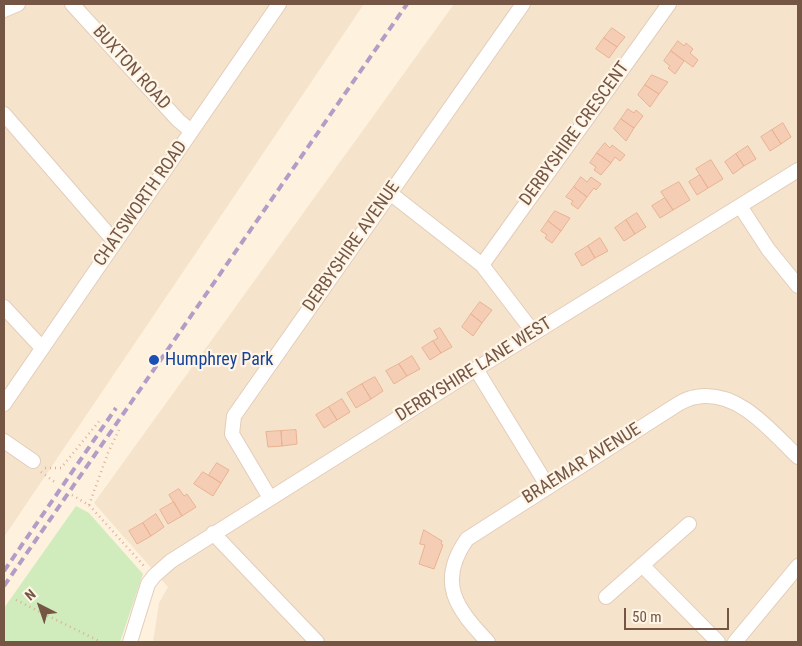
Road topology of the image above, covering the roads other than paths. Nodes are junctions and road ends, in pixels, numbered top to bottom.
1 (18, 4) edge
2 (72, 4) edge
3 (279, 4) edge
4 (523, 4) edge
5 (669, 4) edge
6 (4, 10) edge
7 (4, 114) edge
8 (191, 131) junction
9 (798, 170) edge
10 (390, 193) junction
11 (740, 206) junction
12 (115, 242) junction
13 (482, 265) junction
14 (798, 286) edge
15 (4, 308) edge
16 (534, 333) junction
17 (42, 348) junction
18 (476, 369) junction
19 (4, 404) edge
20 (4, 441) edge
21 (798, 457) edge
22 (34, 461) dead end
23 (548, 485) junction
24 (270, 498) junction
25 (689, 524) dead end
26 (214, 533) junction
27 (642, 565) junction
28 (798, 566) edge
29 (606, 597) dead end
30 (130, 642) edge
31 (318, 642) edge
32 (488, 642) edge
33 (718, 642) edge
34 (735, 642) edge

1 - 6 street
2 - 8 street, BUXTON ROAD
3 - 8 street, CHATSWORTH ROAD
4 - 10 street, DERBYSHIRE AVENUE
5 - 13 street, DERBYSHIRE CRESCENT
7 - 12 street
8 - 12 street, CHATSWORTH ROAD
9 - 11 street, DERBYSHIRE LANE WEST
10 - 13 street
10 - 24 street, DERBYSHIRE AVENUE
11 - 14 street
11 - 16 street, DERBYSHIRE LANE WEST
12 - 17 street, CHATSWORTH ROAD
13 - 16 street
15 - 17 street
16 - 18 street, DERBYSHIRE LANE WEST
17 - 19 street, CHATSWORTH ROAD
18 - 23 street
18 - 24 street, DERBYSHIRE LANE WEST
20 - 22 street
21 - 23 street, BRAEMAR AVENUE
23 - 32 street, BRAEMAR AVENUE
24 - 26 street, DERBYSHIRE LANE WEST
25 - 27 street
26 - 30 street, DERBYSHIRE LANE WEST
26 - 31 street
27 - 29 street
27 - 33 street
28 - 34 street

